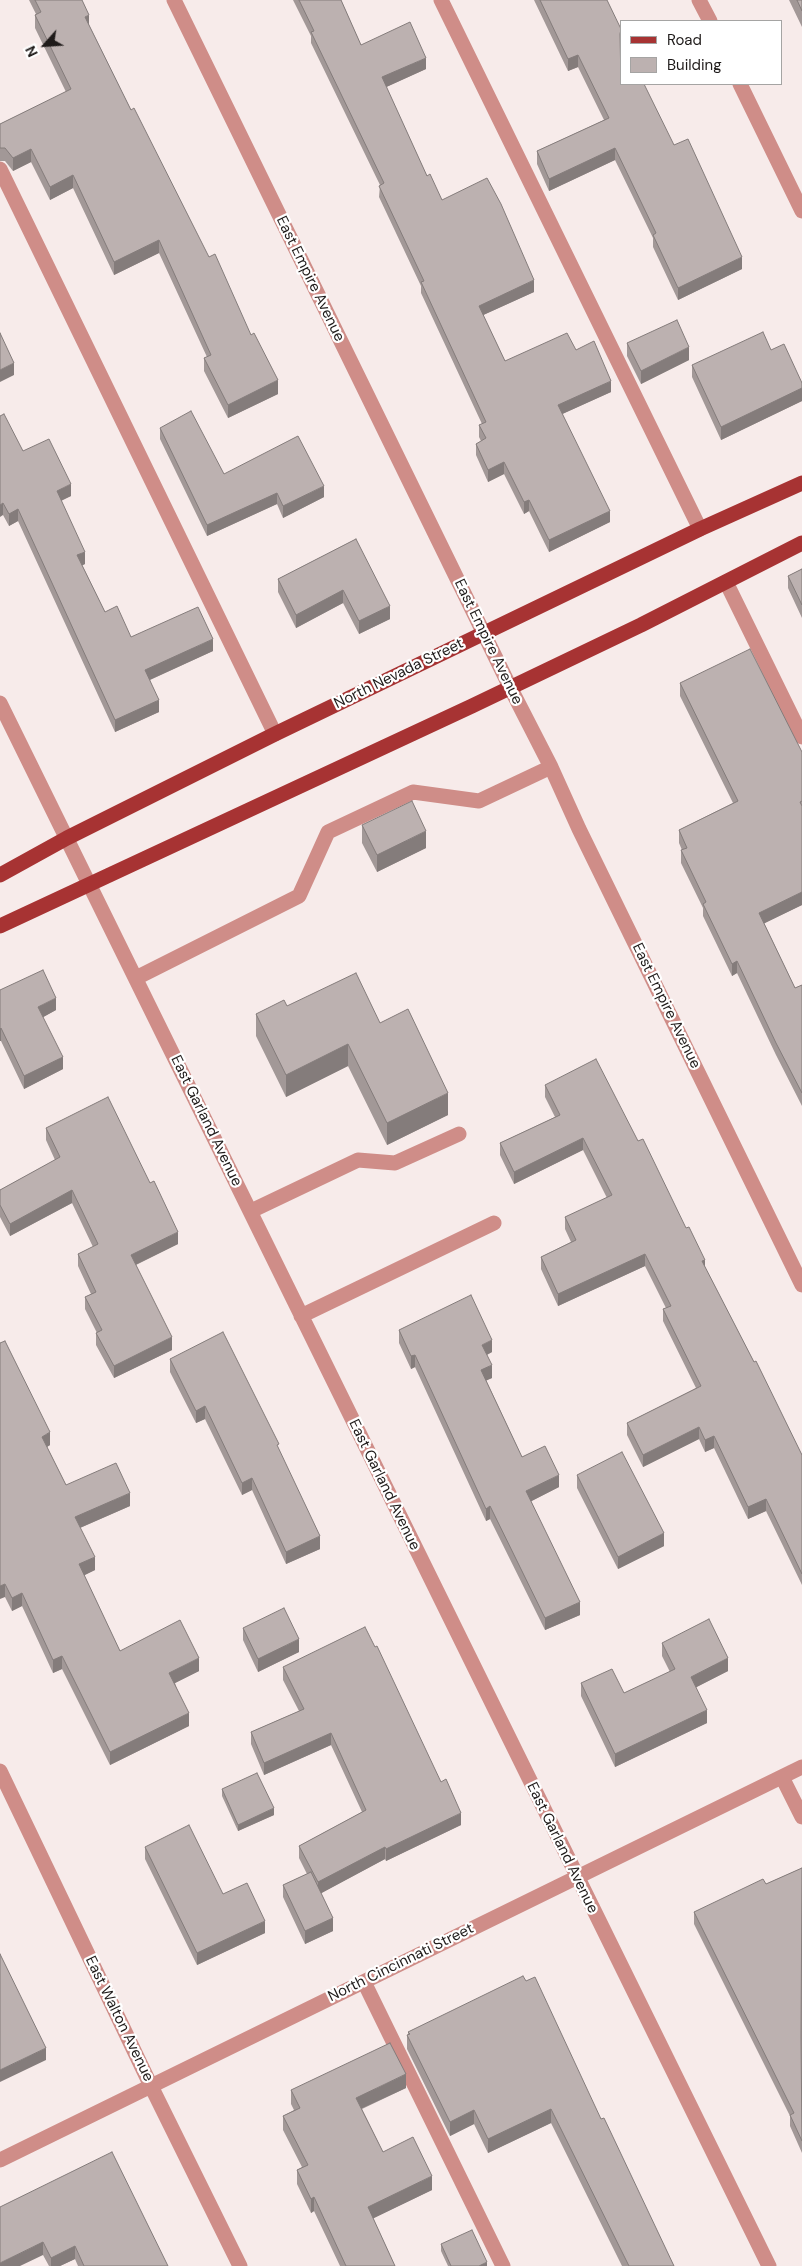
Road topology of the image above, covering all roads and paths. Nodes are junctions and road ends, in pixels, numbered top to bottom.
1 (174, 0) edge
2 (441, 0) edge
3 (699, 0) edge
4 (709, 20) edge
5 (740, 85) edge
6 (0, 169) edge
7 (802, 211) edge
8 (802, 483) edge
9 (700, 529) junction
10 (802, 543) edge
11 (726, 582) junction
12 (485, 633) junction
13 (510, 687) junction
14 (0, 703) edge
15 (275, 734) junction
16 (802, 737) edge
17 (551, 767) junction
18 (67, 838) junction
19 (0, 875) edge
20 (91, 885) junction
21 (0, 926) edge
22 (136, 978) junction
23 (459, 1134) dead end
24 (251, 1211) junction
25 (494, 1223) dead end
26 (802, 1285) edge
27 (301, 1316) junction
28 (802, 1767) edge
29 (0, 1771) edge
30 (782, 1777) junction
31 (802, 1817) edge
32 (577, 1878) junction
33 (364, 1982) junction
34 (150, 2086) junction
35 (0, 2160) edge
36 (240, 2266) edge
37 (503, 2266) edge
38 (769, 2266) edge

1 - 12 street, East Empire Avenue
2 - 9 street
3 - 4 street
5 - 7 street
6 - 15 street
8 - 9 main road, North Nevada Street
9 - 12 main road, North Nevada Street
10 - 11 main road
11 - 13 main road
11 - 16 street
12 - 13 street, East Empire Avenue
12 - 15 main road, North Nevada Street
13 - 17 street, East Empire Avenue
13 - 20 main road
14 - 18 street, East Garland Avenue
15 - 18 main road, North Nevada Street
17 - 22 street
17 - 26 street, East Empire Avenue
18 - 19 main road, North Nevada Street
18 - 20 street, East Garland Avenue
20 - 21 main road
20 - 22 street, East Garland Avenue
22 - 24 street, East Garland Avenue
23 - 24 street
24 - 27 street, East Garland Avenue
25 - 27 street
27 - 32 street, East Garland Avenue
28 - 30 street, North Cincinnati Street
29 - 34 street, East Walton Avenue
30 - 31 street
30 - 32 street, North Cincinnati Street
32 - 33 street, North Cincinnati Street
32 - 38 street, East Garland Avenue
33 - 34 street, North Cincinnati Street
33 - 37 street
34 - 35 street, North Cincinnati Street
34 - 36 street, East Walton Avenue

